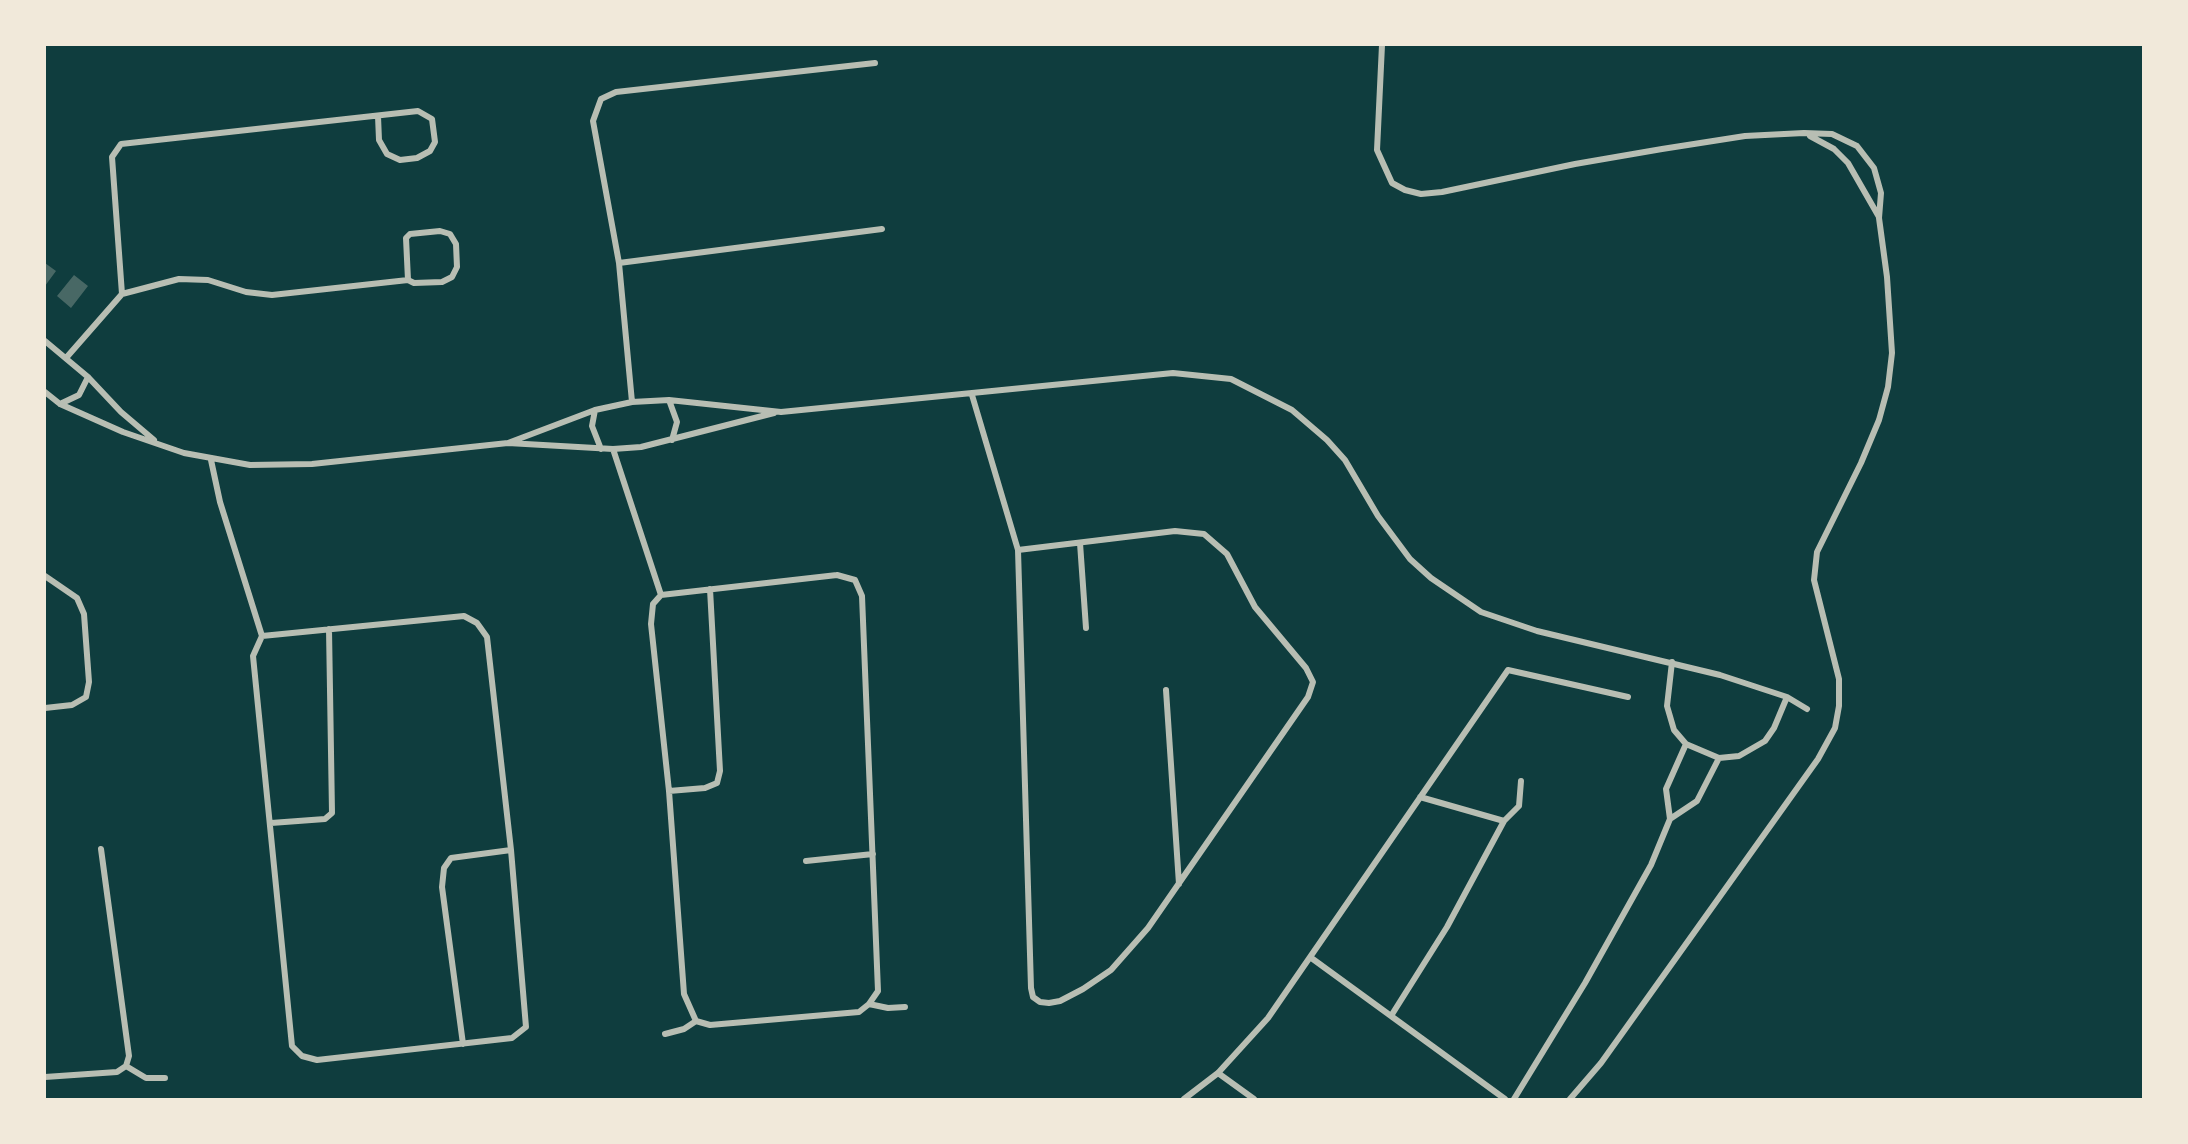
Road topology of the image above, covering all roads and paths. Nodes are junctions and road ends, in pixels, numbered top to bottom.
1 (1382, 45) edge
2 (875, 63) dead end
3 (378, 116) junction
4 (1804, 133) junction
5 (1879, 218) junction
6 (882, 229) dead end
7 (620, 263) junction
8 (408, 280) junction
9 (122, 294) junction
10 (45, 341) edge
11 (66, 358) junction
12 (88, 377) junction
13 (45, 392) edge
14 (972, 395) junction
15 (669, 400) junction
16 (632, 402) junction
17 (60, 404) junction
18 (595, 410) junction
19 (781, 412) junction
20 (672, 440) junction
21 (156, 442) junction
22 (508, 443) junction
23 (600, 449) junction
24 (613, 449) junction
25 (211, 460) junction
26 (1080, 543) junction
27 (1018, 550) junction
28 (45, 576) edge
29 (710, 589) junction
30 (661, 595) junction
31 (1086, 628) dead end
32 (329, 629) junction
33 (262, 636) junction
34 (1672, 662) junction
35 (1166, 690) dead end
36 (1628, 697) dead end
37 (1787, 697) junction
38 (45, 708) edge
39 (1807, 709) dead end
40 (1686, 744) junction
41 (1719, 758) junction
42 (1521, 781) dead end
43 (669, 791) junction
44 (1420, 797) junction
45 (1670, 819) junction
46 (1504, 821) junction
47 (271, 823) junction
48 (101, 849) dead end
49 (511, 850) junction
50 (873, 854) junction
51 (806, 861) dead end
52 (1179, 884) junction
53 (1310, 957) junction
54 (869, 1004) junction
55 (905, 1007) dead end
56 (1391, 1016) junction
57 (696, 1021) junction
58 (666, 1034) dead end
59 (463, 1044) junction
60 (126, 1066) junction
61 (1218, 1073) junction
62 (45, 1077) edge
63 (165, 1078) dead end
64 (1184, 1099) edge
65 (1254, 1099) edge
66 (1505, 1099) edge
67 (1514, 1099) edge
68 (1570, 1099) edge

1 - 4 street
2 - 7 street
3 - 3 street
3 - 9 street
4 - 5 street
4 - 5 street
5 - 68 street
6 - 7 street
7 - 16 street
8 - 8 street
8 - 9 street
9 - 11 street
10 - 11 street
11 - 12 street
12 - 17 street
12 - 21 street
13 - 17 street
14 - 19 street
14 - 27 street
14 - 34 street
15 - 16 street
15 - 19 street
15 - 20 street
16 - 18 street
17 - 21 street
18 - 22 street
18 - 23 street
19 - 20 street
20 - 24 street
21 - 25 street
22 - 23 street
22 - 25 street
23 - 24 street
24 - 30 street
25 - 33 street
26 - 27 street
26 - 31 street
26 - 52 street
27 - 52 street
28 - 38 street
29 - 30 street
29 - 43 street
29 - 50 street
30 - 43 street
32 - 33 street
32 - 47 street
32 - 49 street
33 - 47 street
34 - 37 street
34 - 40 street
35 - 52 street
36 - 44 street
37 - 39 street
37 - 41 street
40 - 41 street
40 - 45 street
41 - 45 street
42 - 46 street
43 - 57 street
44 - 46 street
44 - 53 street
45 - 67 street
46 - 56 street
47 - 59 street
48 - 60 street
49 - 59 street
49 - 59 street
50 - 51 street
50 - 54 street
53 - 56 street
53 - 61 street
54 - 55 street
54 - 57 street
56 - 66 street
57 - 58 street
60 - 62 street
60 - 63 street
61 - 64 street
61 - 65 street

